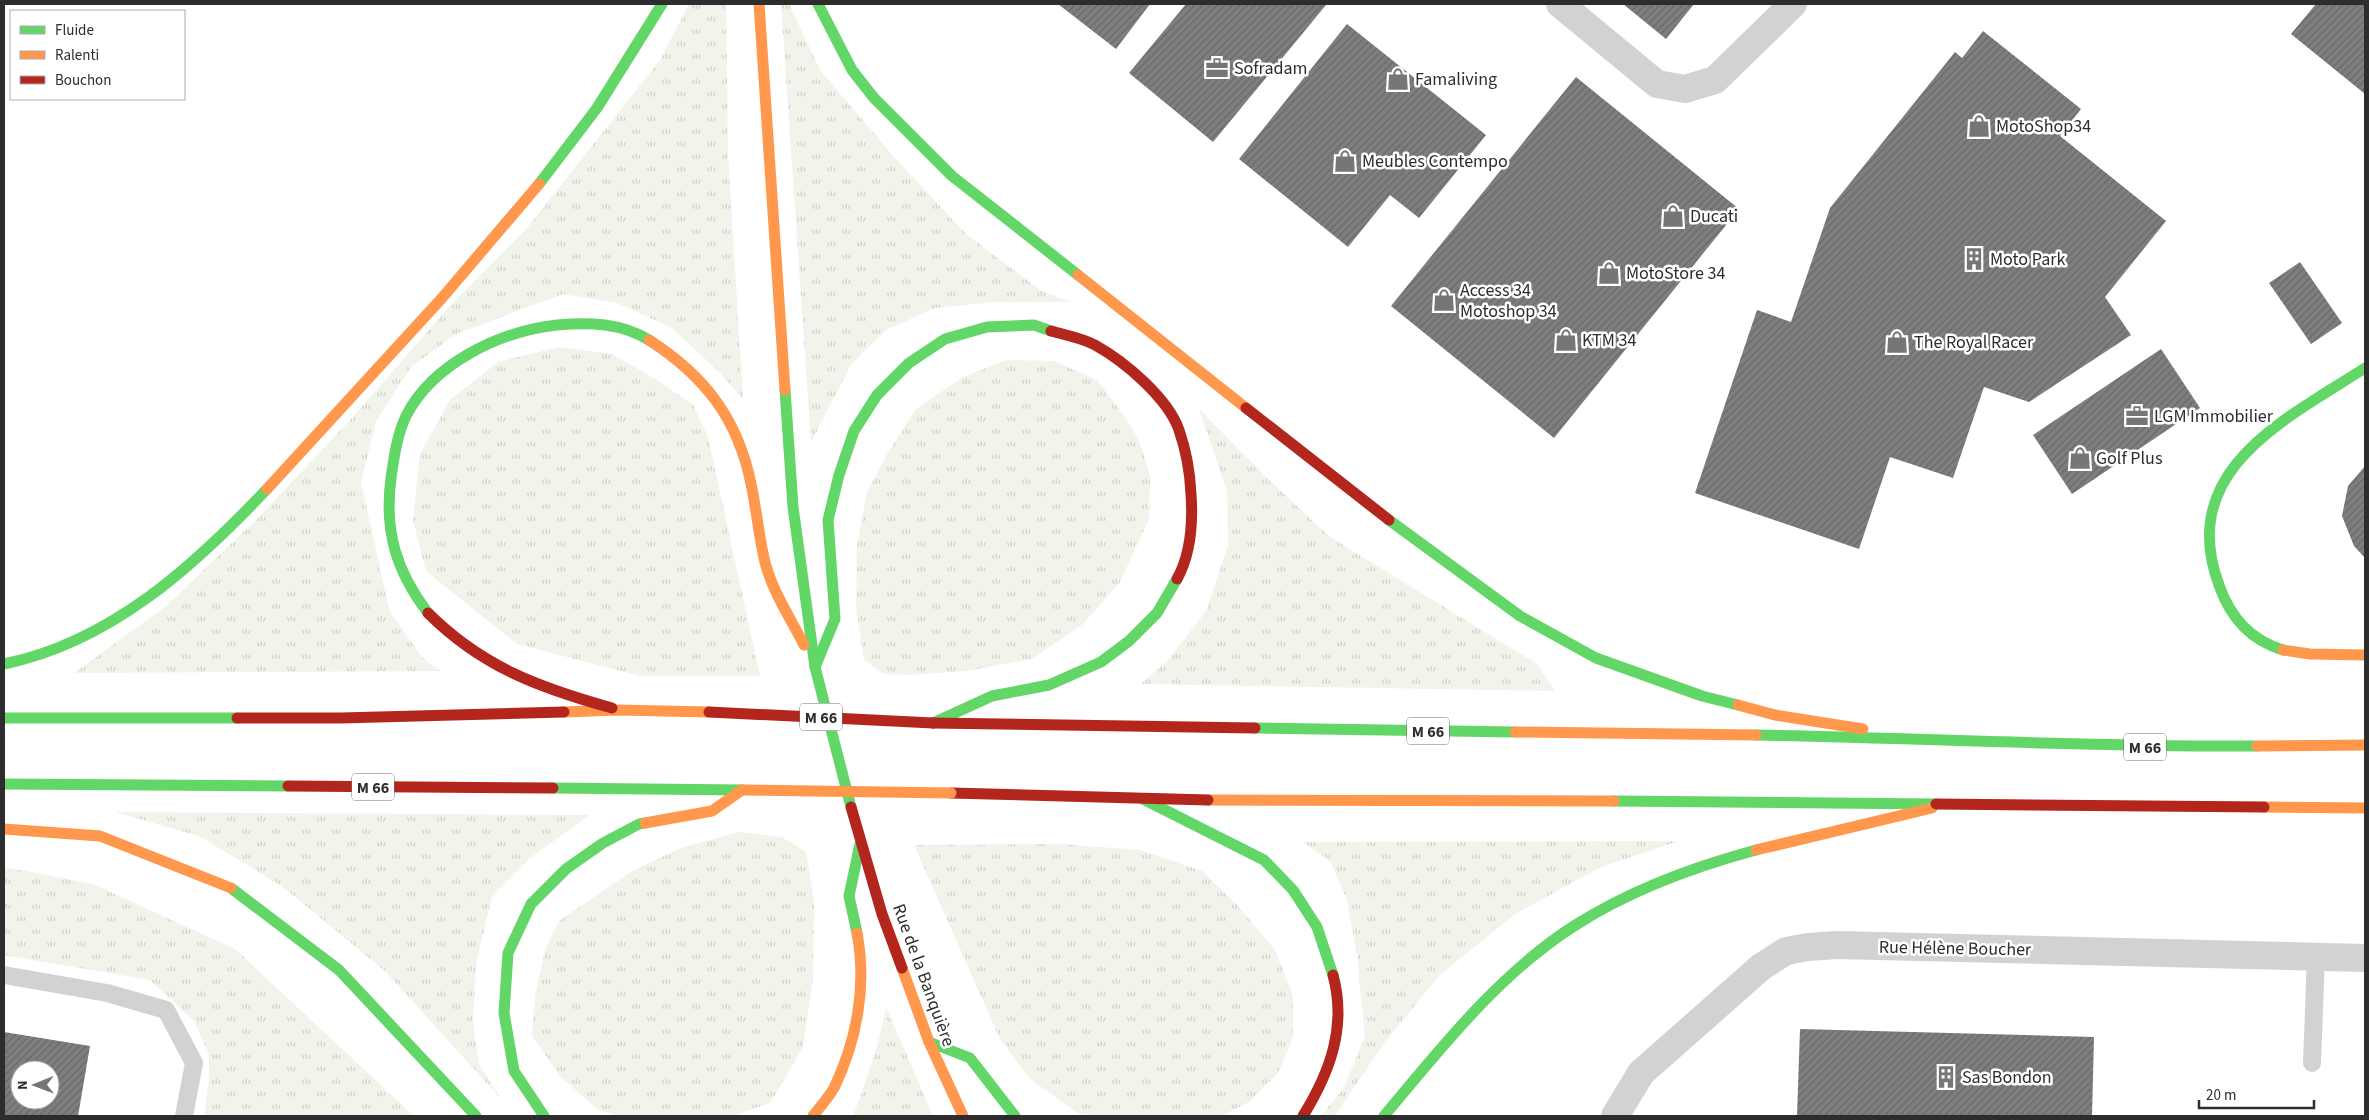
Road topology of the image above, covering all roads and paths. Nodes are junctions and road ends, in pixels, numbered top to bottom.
1 (662, 4) edge
2 (759, 4) edge
3 (818, 4) edge
4 (1560, 4) edge
5 (1793, 4) edge
6 (2365, 368) edge
7 (2365, 655) edge
8 (4, 664) edge
9 (815, 667) junction
10 (618, 710) junction
11 (4, 718) edge
12 (933, 723) junction
13 (1924, 738) junction
14 (2365, 745) edge
15 (4, 784) edge
16 (742, 790) junction
17 (1143, 799) junction
18 (1953, 803) junction
19 (2365, 808) edge
20 (4, 829) edge
21 (860, 843) junction
22 (2316, 957) junction
23 (2365, 958) edge
24 (4, 975) edge
25 (929, 1042) junction
26 (2312, 1063) dead end
27 (184, 1116) edge
28 (476, 1116) edge
29 (544, 1116) edge
30 (813, 1116) edge
31 (963, 1116) edge
32 (1015, 1116) edge
33 (1303, 1116) edge
34 (1384, 1116) edge
35 (1615, 1116) edge

1 - 8 main road
2 - 9 main road
3 - 13 main road, M 66
4 - 5 street
6 - 7 main road
9 - 10 main road, M 66
9 - 12 main road, M 66
9 - 21 main road, Rue de la Banquière
10 - 11 main road, M 66
10 - 12 main road, M 66, bridge
12 - 13 main road, M 66
13 - 14 main road, M 66
15 - 16 main road, M 66
16 - 17 main road, M 66, bridge
16 - 29 main road
17 - 18 main road, M 66
17 - 33 main road, M 66
18 - 19 main road, M 66
18 - 34 main road, M 66
20 - 28 main road
21 - 25 main road, Rue de la Banquière
21 - 30 main road
22 - 23 street, Rue Hélène Boucher
22 - 26 lane
22 - 35 street, Rue Hélène Boucher
24 - 27 lane
25 - 31 main road, Rue de la Banquière
25 - 32 main road

